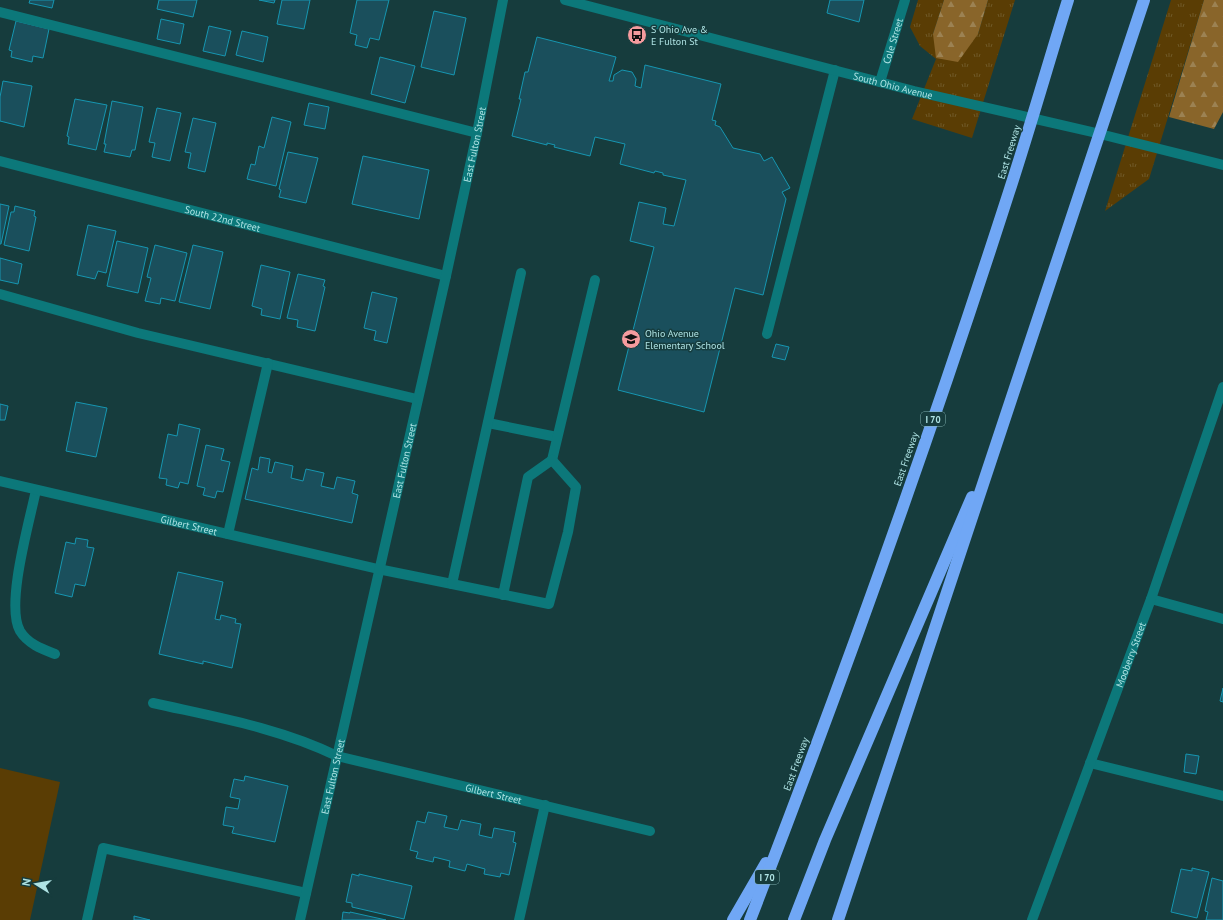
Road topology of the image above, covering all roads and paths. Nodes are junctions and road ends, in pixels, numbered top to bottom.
1 (503, 0) edge
2 (565, 0) edge
3 (905, 0) edge
4 (1068, 0) edge
5 (1144, 0) edge
6 (0, 12) edge
7 (835, 70) junction
8 (880, 82) junction
9 (477, 132) junction
10 (0, 162) edge
11 (1223, 165) edge
12 (521, 273) dead end
13 (446, 276) junction
14 (595, 280) dead end
15 (0, 294) edge
16 (767, 334) dead end
17 (268, 363) junction
18 (1223, 387) edge
19 (417, 399) junction
20 (1005, 419) junction
21 (488, 423) junction
22 (557, 438) junction
23 (552, 460) junction
24 (0, 481) edge
25 (36, 490) junction
26 (228, 534) junction
27 (378, 570) junction
28 (452, 584) junction
29 (503, 595) junction
30 (1151, 599) junction
31 (1223, 619) edge
32 (55, 654) dead end
33 (153, 703) dead end
34 (337, 756) junction
35 (1090, 763) junction
36 (1223, 796) edge
37 (545, 805) junction
38 (650, 831) dead end
39 (784, 833) junction
40 (306, 893) junction
41 (87, 920) edge
42 (300, 920) edge
43 (519, 920) edge
44 (733, 920) edge
45 (750, 920) edge
46 (794, 920) edge
47 (838, 920) edge
48 (1032, 920) edge

1 - 9 street, East Fulton Street
2 - 7 street, South Ohio Avenue
3 - 8 street, Cole Street
4 - 39 highway, East Freeway / I 70
5 - 20 highway
6 - 9 street
7 - 8 street, South Ohio Avenue
7 - 16 street
8 - 11 street, South Ohio Avenue
9 - 13 street, East Fulton Street
10 - 13 street, South 22nd Street
12 - 21 street
13 - 19 street, East Fulton Street
14 - 22 street
15 - 17 street
17 - 19 street
17 - 26 street
18 - 30 street, Mooberry Street
19 - 27 street, East Fulton Street
20 - 46 highway
20 - 47 highway
21 - 22 street
21 - 28 street
22 - 23 street
23 - 29 street
23 - 29 street, Gilbert Street
24 - 25 street, Gilbert Street
25 - 26 street, Gilbert Street
25 - 32 street
26 - 27 street, Gilbert Street
27 - 28 street, Gilbert Street
27 - 34 street, East Fulton Street
28 - 29 street, Gilbert Street
30 - 31 street
30 - 35 street, Mooberry Street
33 - 34 street, Gilbert Street
34 - 37 street, Gilbert Street
34 - 40 street, East Fulton Street
35 - 36 street
35 - 48 street, Mooberry Street
37 - 38 street, Gilbert Street
37 - 43 street
39 - 44 highway
39 - 45 highway, East Freeway / I 70
40 - 41 street
40 - 42 street, East Fulton Street

